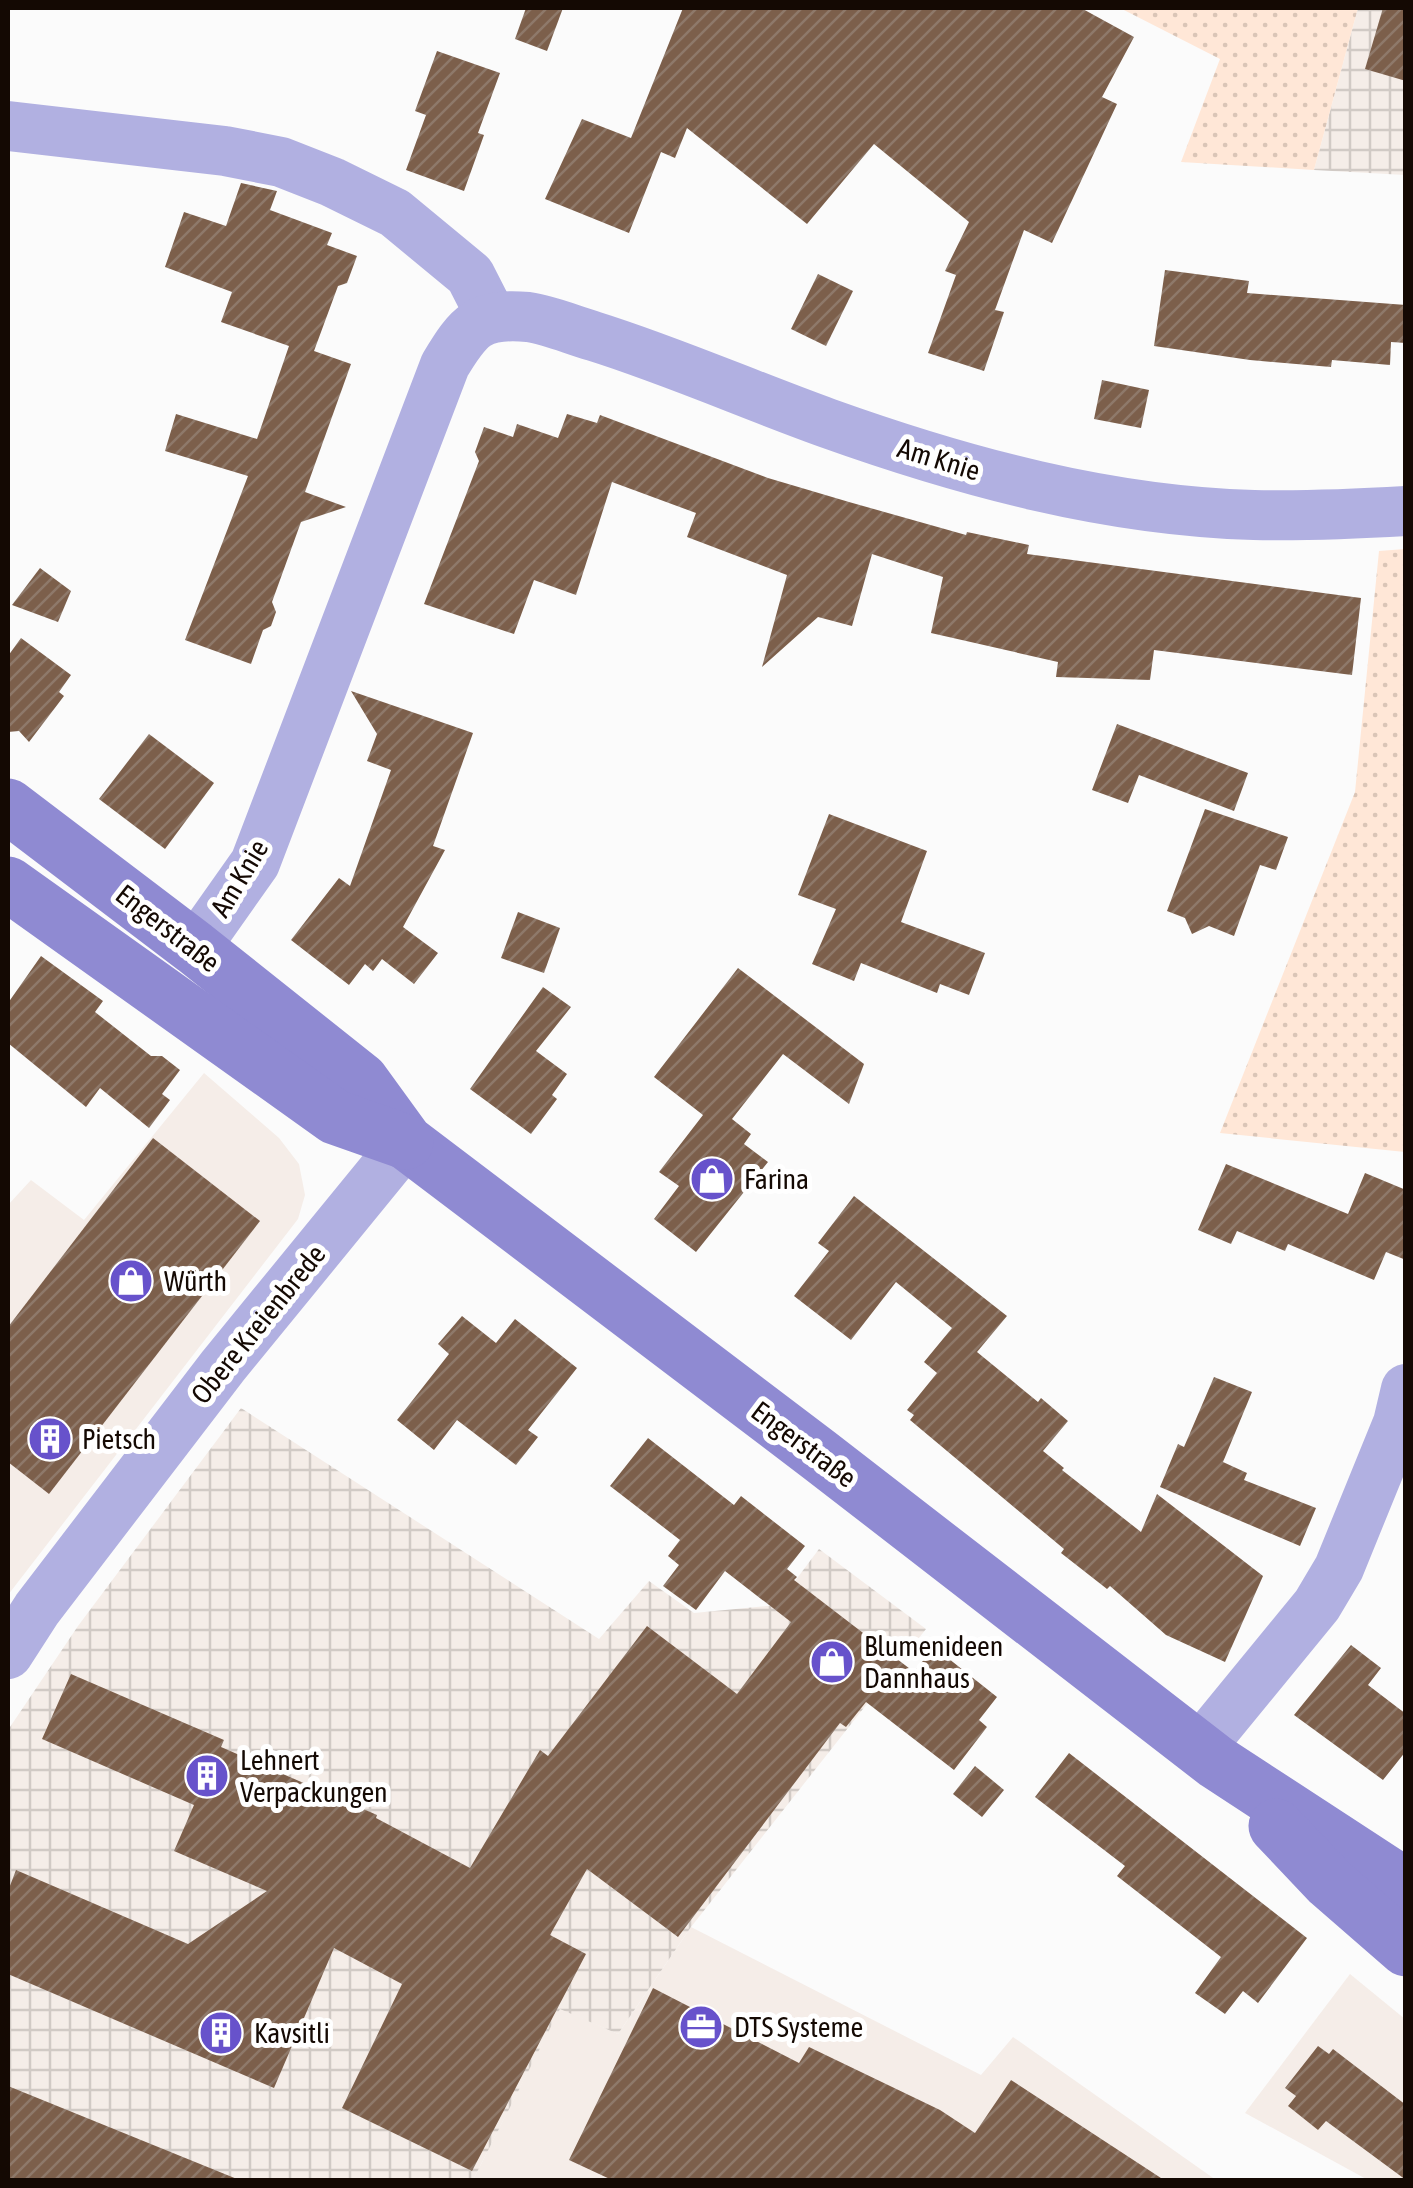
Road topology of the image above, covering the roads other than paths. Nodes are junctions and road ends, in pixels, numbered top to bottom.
1 (8, 126) edge
2 (490, 316) junction
3 (1406, 512) edge
4 (8, 806) edge
5 (8, 884) edge
6 (196, 948) junction
7 (406, 1142) junction
8 (1406, 1389) edge
9 (8, 1654) edge
10 (1207, 1756) junction
11 (1406, 1886) edge
12 (1406, 1949) edge

1 - 2 street
2 - 3 street, Am Knie
2 - 6 street, Am Knie
4 - 6 main road, Engerstraße
5 - 7 main road, Engerstraße
6 - 7 main road, Engerstraße
7 - 9 street, Obere Kreienbrede
7 - 10 main road, Engerstraße
8 - 10 street
10 - 11 main road, Engerstraße
10 - 12 main road, Engerstraße

